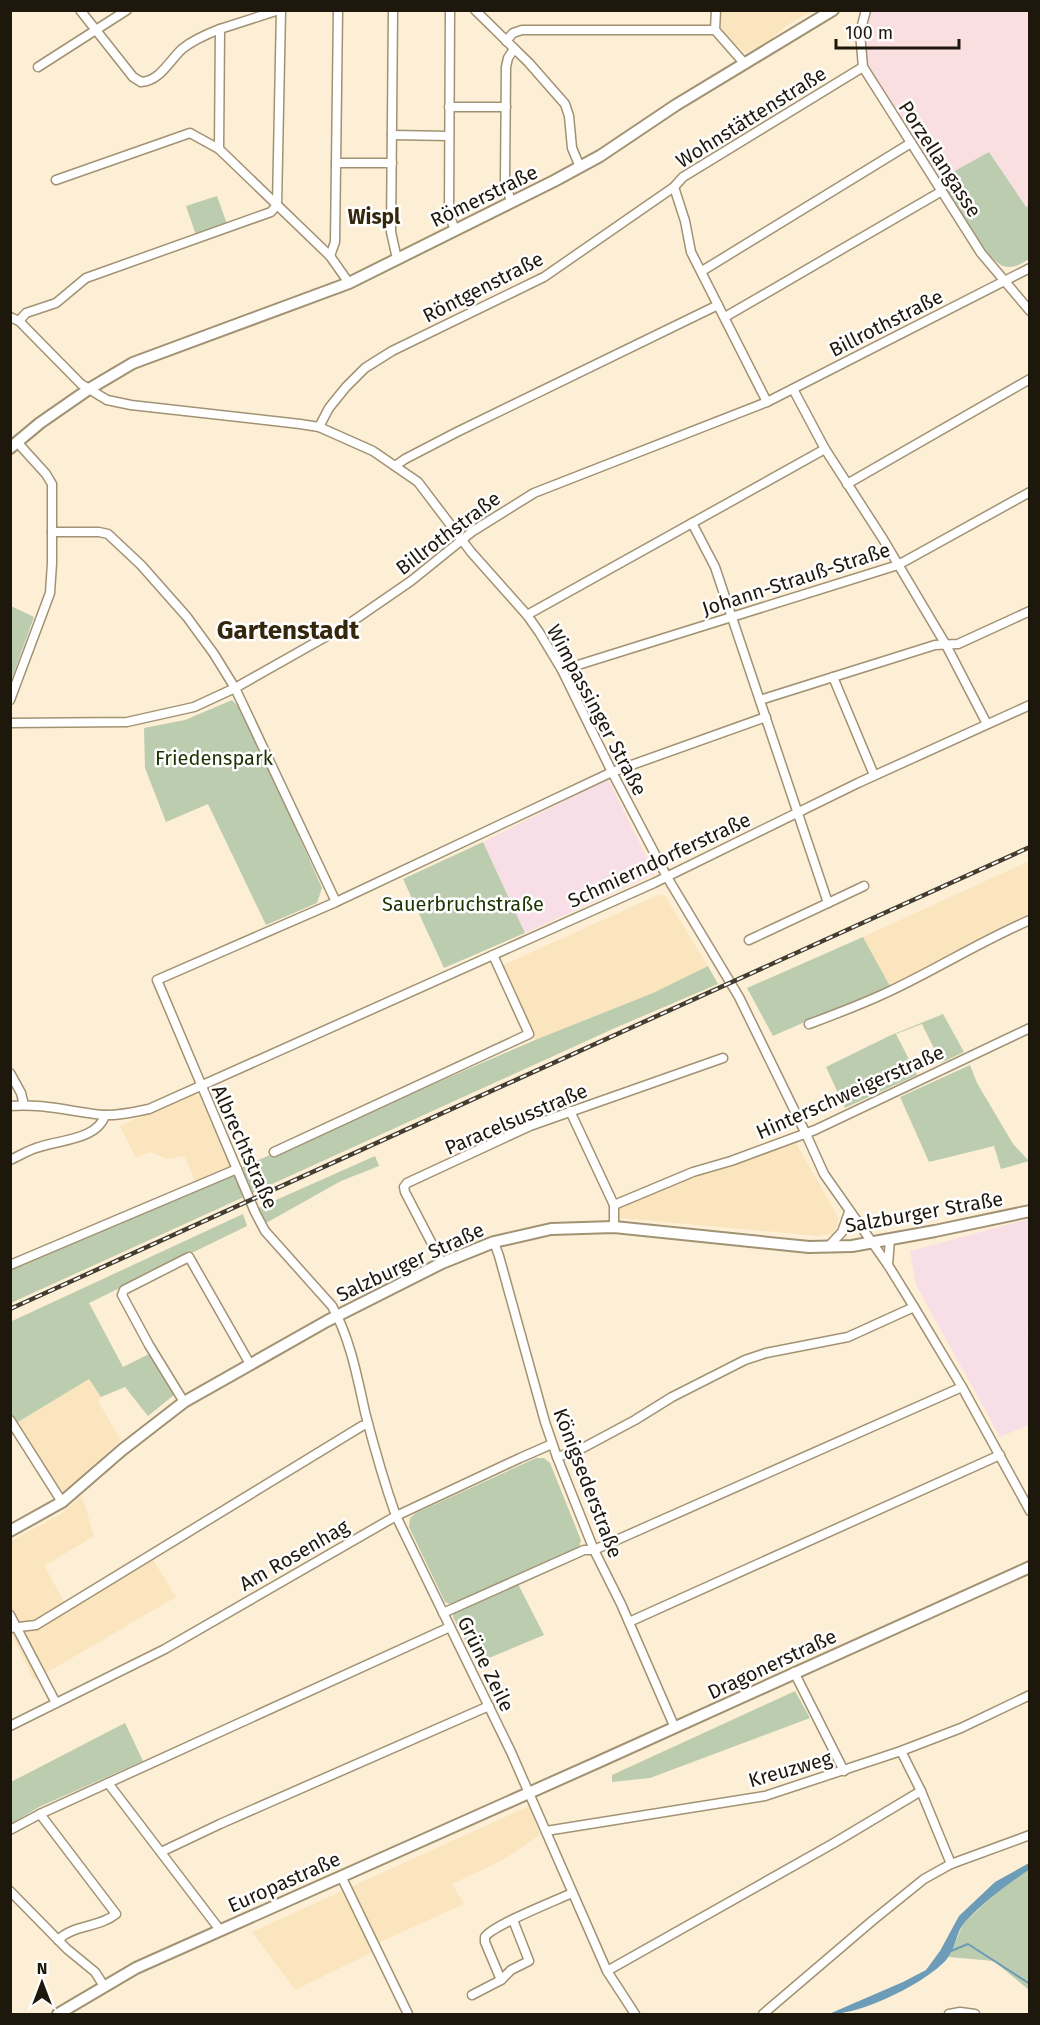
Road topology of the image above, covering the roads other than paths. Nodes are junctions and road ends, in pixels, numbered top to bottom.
1 (80, 10) edge
2 (127, 10) edge
3 (280, 10) edge
4 (338, 10) edge
5 (393, 10) edge
6 (450, 10) edge
7 (475, 10) edge
8 (716, 10) edge
9 (833, 10) edge
10 (866, 10) edge
11 (220, 28) junction
12 (715, 30) junction
13 (96, 31) junction
14 (506, 41) junction
15 (514, 49) junction
16 (745, 64) junction
17 (38, 67) dead end
18 (863, 67) junction
19 (449, 107) junction
20 (506, 107) junction
21 (392, 135) junction
22 (449, 136) junction
23 (911, 143) junction
24 (219, 149) junction
25 (336, 163) junction
26 (392, 163) junction
27 (580, 167) junction
28 (56, 180) dead end
29 (674, 187) junction
30 (942, 191) junction
31 (511, 202) junction
32 (277, 205) junction
33 (455, 230) junction
34 (330, 256) junction
35 (397, 259) junction
36 (1029, 268) edge
37 (702, 271) junction
38 (1006, 281) junction
39 (349, 283) junction
40 (718, 305) junction
41 (1029, 311) edge
42 (725, 318) junction
43 (15, 319) edge
44 (1029, 379) edge
45 (89, 389) junction
46 (793, 389) junction
47 (767, 402) junction
48 (320, 427) junction
49 (14, 445) edge
50 (825, 449) junction
51 (395, 466) junction
52 (847, 484) junction
53 (1029, 492) edge
54 (692, 523) junction
55 (52, 532) junction
56 (462, 540) junction
57 (898, 565) junction
58 (1029, 611) edge
59 (527, 615) junction
60 (732, 617) junction
61 (946, 645) junction
62 (562, 670) junction
63 (832, 677) junction
64 (234, 688) junction
65 (10, 700) edge
66 (760, 700) junction
67 (1029, 705) edge
68 (766, 717) junction
69 (10, 723) edge
70 (987, 723) junction
71 (612, 772) junction
72 (874, 775) junction
73 (798, 812) junction
74 (667, 878) junction
75 (864, 886) dead end
76 (336, 902) junction
77 (828, 903) junction
78 (1029, 920) edge
79 (749, 940) dead end
80 (493, 956) junction
81 (809, 1024) dead end
82 (1029, 1028) edge
83 (723, 1058) dead end
84 (10, 1073) edge
85 (202, 1084) junction
86 (24, 1105) junction
87 (10, 1106) edge
88 (570, 1111) junction
89 (105, 1115) junction
90 (806, 1134) junction
91 (274, 1152) dead end
92 (10, 1160) edge
93 (237, 1169) junction
94 (614, 1205) junction
95 (1029, 1210) edge
96 (849, 1212) junction
97 (614, 1227) junction
98 (890, 1239) junction
99 (494, 1242) junction
100 (871, 1243) junction
101 (828, 1247) junction
102 (442, 1263) junction
103 (888, 1265) junction
104 (10, 1266) edge
105 (914, 1307) junction
106 (338, 1316) junction
107 (250, 1364) junction
108 (962, 1387) junction
109 (184, 1402) junction
110 (10, 1420) edge
111 (368, 1424) junction
112 (552, 1444) junction
113 (1000, 1455) junction
114 (557, 1457) junction
115 (62, 1502) junction
116 (1029, 1511) edge
117 (396, 1516) junction
118 (10, 1531) edge
119 (594, 1550) junction
120 (1029, 1567) edge
121 (443, 1613) junction
122 (10, 1615) edge
123 (629, 1622) junction
124 (450, 1627) junction
125 (14, 1628) edge
126 (794, 1672) junction
127 (1029, 1695) edge
128 (56, 1703) junction
129 (489, 1706) junction
130 (10, 1726) edge
131 (675, 1728) junction
132 (901, 1751) junction
133 (844, 1771) junction
134 (108, 1783) junction
135 (921, 1791) junction
136 (530, 1793) junction
137 (39, 1814) junction
138 (10, 1830) edge
139 (546, 1832) junction
140 (1029, 1835) edge
141 (161, 1852) junction
142 (951, 1864) junction
143 (341, 1876) junction
144 (10, 1891) edge
145 (572, 1893) junction
146 (513, 1920) junction
147 (220, 1930) junction
148 (58, 1940) junction
149 (607, 1971) junction
150 (501, 1980) junction
151 (104, 1986) junction
152 (472, 1995) dead end
153 (58, 2014) edge
154 (408, 2014) edge
155 (634, 2014) edge
156 (763, 2014) edge
157 (950, 2014) edge
158 (975, 2014) edge

1 - 13 street
2 - 13 street
3 - 11 street
3 - 32 street
4 - 25 street
5 - 21 street
6 - 19 street
7 - 14 street
8 - 12 street
9 - 16 main road, Römerstraße
10 - 18 street, Porzellangasse
11 - 13 street
11 - 24 street
12 - 14 street
12 - 16 street
13 - 17 street
14 - 15 street
15 - 20 street
15 - 27 street
16 - 27 main road, Römerstraße
18 - 23 street, Porzellangasse
18 - 29 street, Wohnstättenstraße
19 - 20 street
19 - 22 street
20 - 31 street
21 - 22 street
21 - 26 street
22 - 33 street
23 - 30 street, Porzellangasse
23 - 37 street
24 - 28 street
24 - 32 street
25 - 26 street
25 - 34 street
26 - 35 street
27 - 31 main road, Römerstraße
29 - 37 street, Wohnstättenstraße
29 - 48 street, Röntgenstraße
30 - 38 street, Porzellangasse
30 - 42 street
31 - 33 main road, Römerstraße
32 - 34 street
32 - 43 street
33 - 35 main road, Römerstraße
34 - 39 street
35 - 39 main road, Römerstraße
36 - 38 street, Billrothstraße
37 - 40 street, Wohnstättenstraße
38 - 41 street, Porzellangasse
38 - 46 street, Billrothstraße
39 - 45 main road, Römerstraße
40 - 42 street, Wohnstättenstraße
40 - 51 street
42 - 47 street, Wohnstättenstraße
43 - 45 street, Wimpassinger Straße
44 - 52 street
45 - 48 street, Wimpassinger Straße
45 - 49 main road, Römerstraße
46 - 47 street, Billrothstraße
46 - 50 street
47 - 56 street, Billrothstraße
48 - 51 street, Wimpassinger Straße
49 - 55 street
50 - 52 street
50 - 54 street
51 - 56 street, Wimpassinger Straße
52 - 57 street
53 - 57 street, Johann-Strauß-Straße
54 - 59 street
54 - 60 street
55 - 64 street
55 - 65 street
56 - 59 street, Wimpassinger Straße
56 - 64 street, Billrothstraße
57 - 60 street, Johann-Strauß-Straße
57 - 61 street
58 - 61 street
59 - 62 street, Wimpassinger Straße
60 - 62 street, Johann-Strauß-Straße
60 - 66 street
61 - 63 street
61 - 70 street
62 - 71 street, Wimpassinger Straße
63 - 66 street
63 - 72 street
64 - 69 street, Billrothstraße
64 - 76 street
66 - 68 street
67 - 70 street, Schmierndorferstraße
68 - 71 street
68 - 73 street
70 - 72 street, Schmierndorferstraße
71 - 74 street, Wimpassinger Straße
71 - 76 street
72 - 73 street, Schmierndorferstraße
73 - 74 street, Schmierndorferstraße
73 - 77 street
74 - 80 street, Schmierndorferstraße
74 - 90 street, Wimpassinger Straße
75 - 77 street
76 - 85 street
77 - 79 street
78 - 81 street
80 - 85 street, Schmierndorferstraße
80 - 91 street
82 - 90 street, Hinterschweigerstraße
83 - 88 street, Paracelsusstraße
84 - 86 street
85 - 89 street, Albrechtstraße
85 - 93 street, Albrechtstraße
86 - 87 street, Albrechtstraße
86 - 89 street, Albrechtstraße
88 - 94 street
88 - 102 street, Paracelsusstraße
89 - 92 street
90 - 94 street, Hinterschweigerstraße
90 - 96 street, Wimpassinger Straße
93 - 104 street
93 - 106 street, Albrechtstraße
94 - 97 street
95 - 98 main road, Salzburger Straße
96 - 100 street, Wimpassinger Straße
96 - 101 street
97 - 99 main road, Salzburger Straße
97 - 101 main road, Salzburger Straße
98 - 100 main road, Salzburger Straße
98 - 103 street
99 - 102 main road, Salzburger Straße
99 - 112 street, Königsederstraße
100 - 101 main road, Salzburger Straße
100 - 103 street, Wimpassinger Straße
102 - 106 main road, Salzburger Straße
103 - 105 street, Wimpassinger Straße
105 - 108 street, Wimpassinger Straße
105 - 114 street
106 - 107 main road, Salzburger Straße
106 - 111 street, Grüne Zeile
107 - 109 main road, Salzburger Straße
107 - 109 street
108 - 113 street, Wimpassinger Straße
108 - 119 street
109 - 115 main road, Salzburger Straße
110 - 115 street
111 - 117 street, Grüne Zeile
111 - 125 street
112 - 114 street, Königsederstraße
112 - 117 street, Am Rosenhag
113 - 116 street, Wimpassinger Straße
113 - 123 street
114 - 119 street, Königsederstraße
115 - 118 main road, Salzburger Straße
117 - 121 street, Grüne Zeile
117 - 128 street, Am Rosenhag
119 - 121 street
119 - 123 street, Königsederstraße
120 - 126 main road, Dragonerstraße
121 - 124 street, Grüne Zeile
122 - 125 street
123 - 131 street, Königsederstraße
124 - 129 street, Grüne Zeile
124 - 134 street
125 - 128 street
126 - 131 main road, Dragonerstraße
126 - 133 street
127 - 132 street, Kreuzweg
128 - 130 street, Am Rosenhag
129 - 136 street, Grüne Zeile
129 - 141 street
131 - 136 main road, Dragonerstraße
132 - 133 street, Kreuzweg
132 - 135 street
133 - 139 street, Kreuzweg
134 - 137 street
134 - 141 street
135 - 142 street
135 - 149 street
136 - 139 street, Grüne Zeile
136 - 143 main road, Europastraße
137 - 138 street
137 - 148 street
139 - 145 street, Grüne Zeile
140 - 142 street
141 - 147 street
142 - 156 street
143 - 147 main road, Europastraße
143 - 154 street
144 - 148 street
145 - 146 street
145 - 149 street, Grüne Zeile
146 - 150 street
146 - 150 street
147 - 151 main road, Europastraße
148 - 151 street
149 - 155 street, Grüne Zeile
150 - 152 street
151 - 153 main road, Europastraße
157 - 158 street

